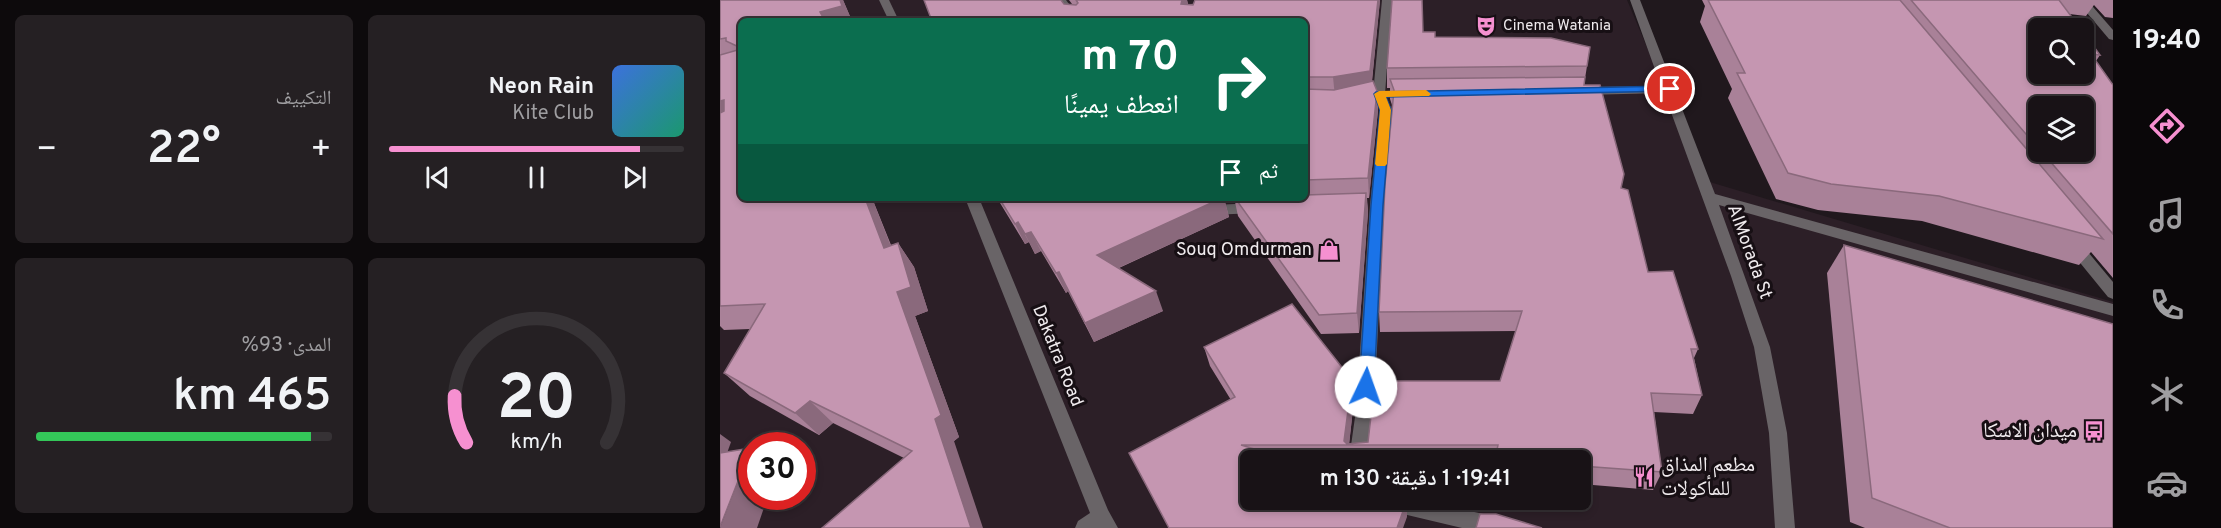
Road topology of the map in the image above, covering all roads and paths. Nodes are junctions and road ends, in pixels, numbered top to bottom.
1 (884, 0) edge
2 (1061, 0) edge
3 (1387, 0) edge
4 (1635, 0) edge
5 (2081, 0) edge
6 (893, 18) edge
7 (1075, 18) edge
8 (2113, 37) edge
9 (1670, 89) junction
10 (1565, 91) edge
11 (1708, 197) junction
12 (973, 201) edge
13 (1200, 201) edge
14 (1269, 208) edge
15 (2062, 229) edge
16 (2113, 293) edge
17 (2113, 310) edge
18 (1359, 450) edge
19 (1425, 510) edge
20 (1098, 524) edge
21 (1502, 528) edge
22 (1785, 528) edge

1 - 6 street
2 - 7 street
3 - 18 street
4 - 9 street, AlMorada St
5 - 8 street
9 - 10 street
9 - 11 street, AlMorada St
11 - 17 street
11 - 22 street, AlMorada St
12 - 20 street, Dakatra Road
13 - 14 street
15 - 16 street
19 - 21 street

